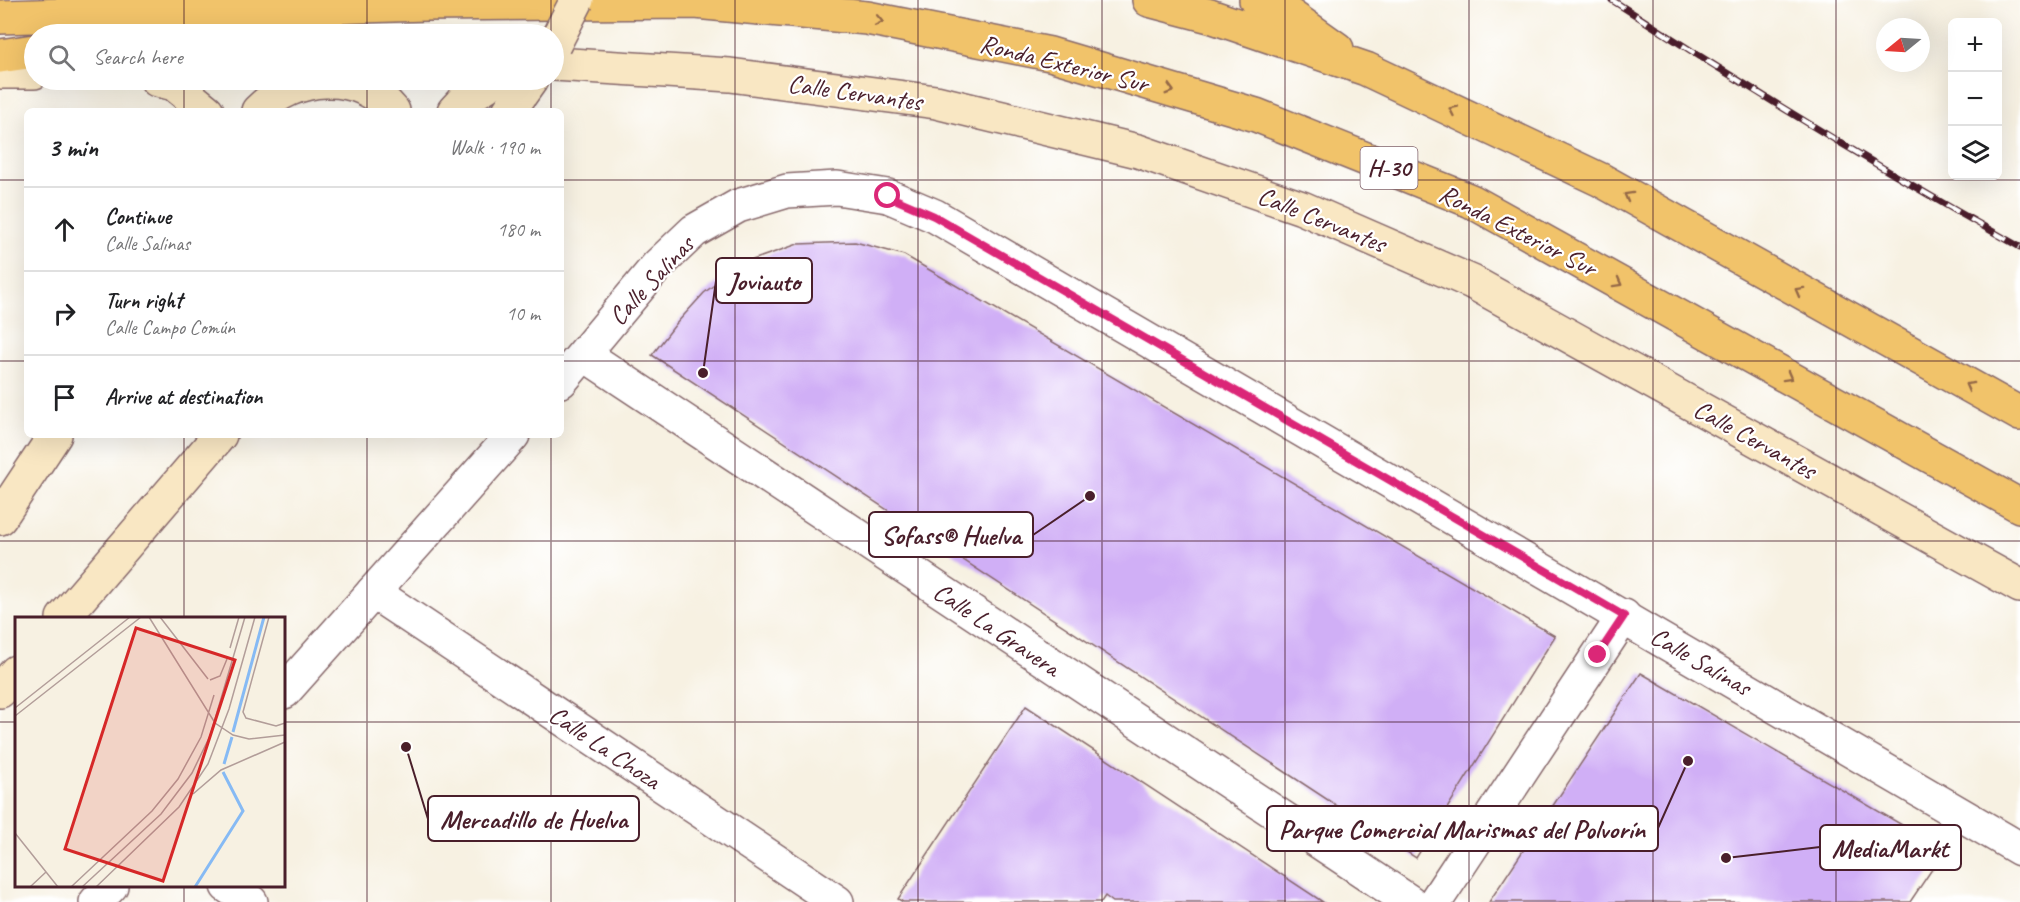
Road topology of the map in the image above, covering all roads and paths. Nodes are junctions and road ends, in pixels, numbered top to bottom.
1 (578, 0) edge
2 (1149, 0) edge
3 (1256, 0) edge
4 (302, 8) junction
5 (0, 17) edge
6 (199, 24) edge
7 (564, 26) edge
8 (24, 52) edge
9 (0, 56) edge
10 (564, 65) edge
11 (1366, 69) junction
12 (0, 72) edge
13 (24, 72) edge
14 (181, 90) edge
15 (285, 90) edge
16 (367, 90) edge
17 (479, 90) edge
18 (524, 90) edge
19 (203, 108) edge
20 (261, 108) edge
21 (390, 108) edge
22 (457, 108) edge
23 (511, 108) edge
24 (585, 355) junction
25 (564, 378) edge
26 (2020, 414) edge
27 (53, 438) edge
28 (217, 438) edge
29 (510, 438) edge
30 (2020, 506) edge
31 (0, 518) edge
32 (2020, 586) edge
33 (373, 592) junction
34 (1624, 616) junction
35 (64, 617) edge
36 (15, 673) edge
37 (0, 691) edge
38 (285, 691) edge
39 (2020, 849) edge
40 (109, 887) edge
41 (230, 887) edge
42 (96, 902) edge
43 (251, 902) edge
44 (837, 902) edge
45 (1410, 902) edge
46 (1435, 902) edge

1 - 7 street, bridge
2 - 11 highway
3 - 11 highway
4 - 5 highway, H-30
4 - 6 highway
4 -> 30 highway, Ronda Exterior Sur / H-30
8 - 9 highway
10 - 32 street, Calle Cervantes
26 -> 11 highway
12 - 13 street
14 - 19 street
15 - 20 street
16 - 21 street
17 - 22 street
18 - 23 street
24 - 25 street, Calle Salinas
24 - 34 street, Calle Salinas
24 - 45 street, Calle La Gravera
27 - 31 street
28 - 35 street
29 - 33 street
33 - 38 street
33 - 44 street, Calle La Choza
34 - 39 street, Calle Salinas
34 - 46 street
36 - 37 street
40 - 42 street
41 - 43 street

